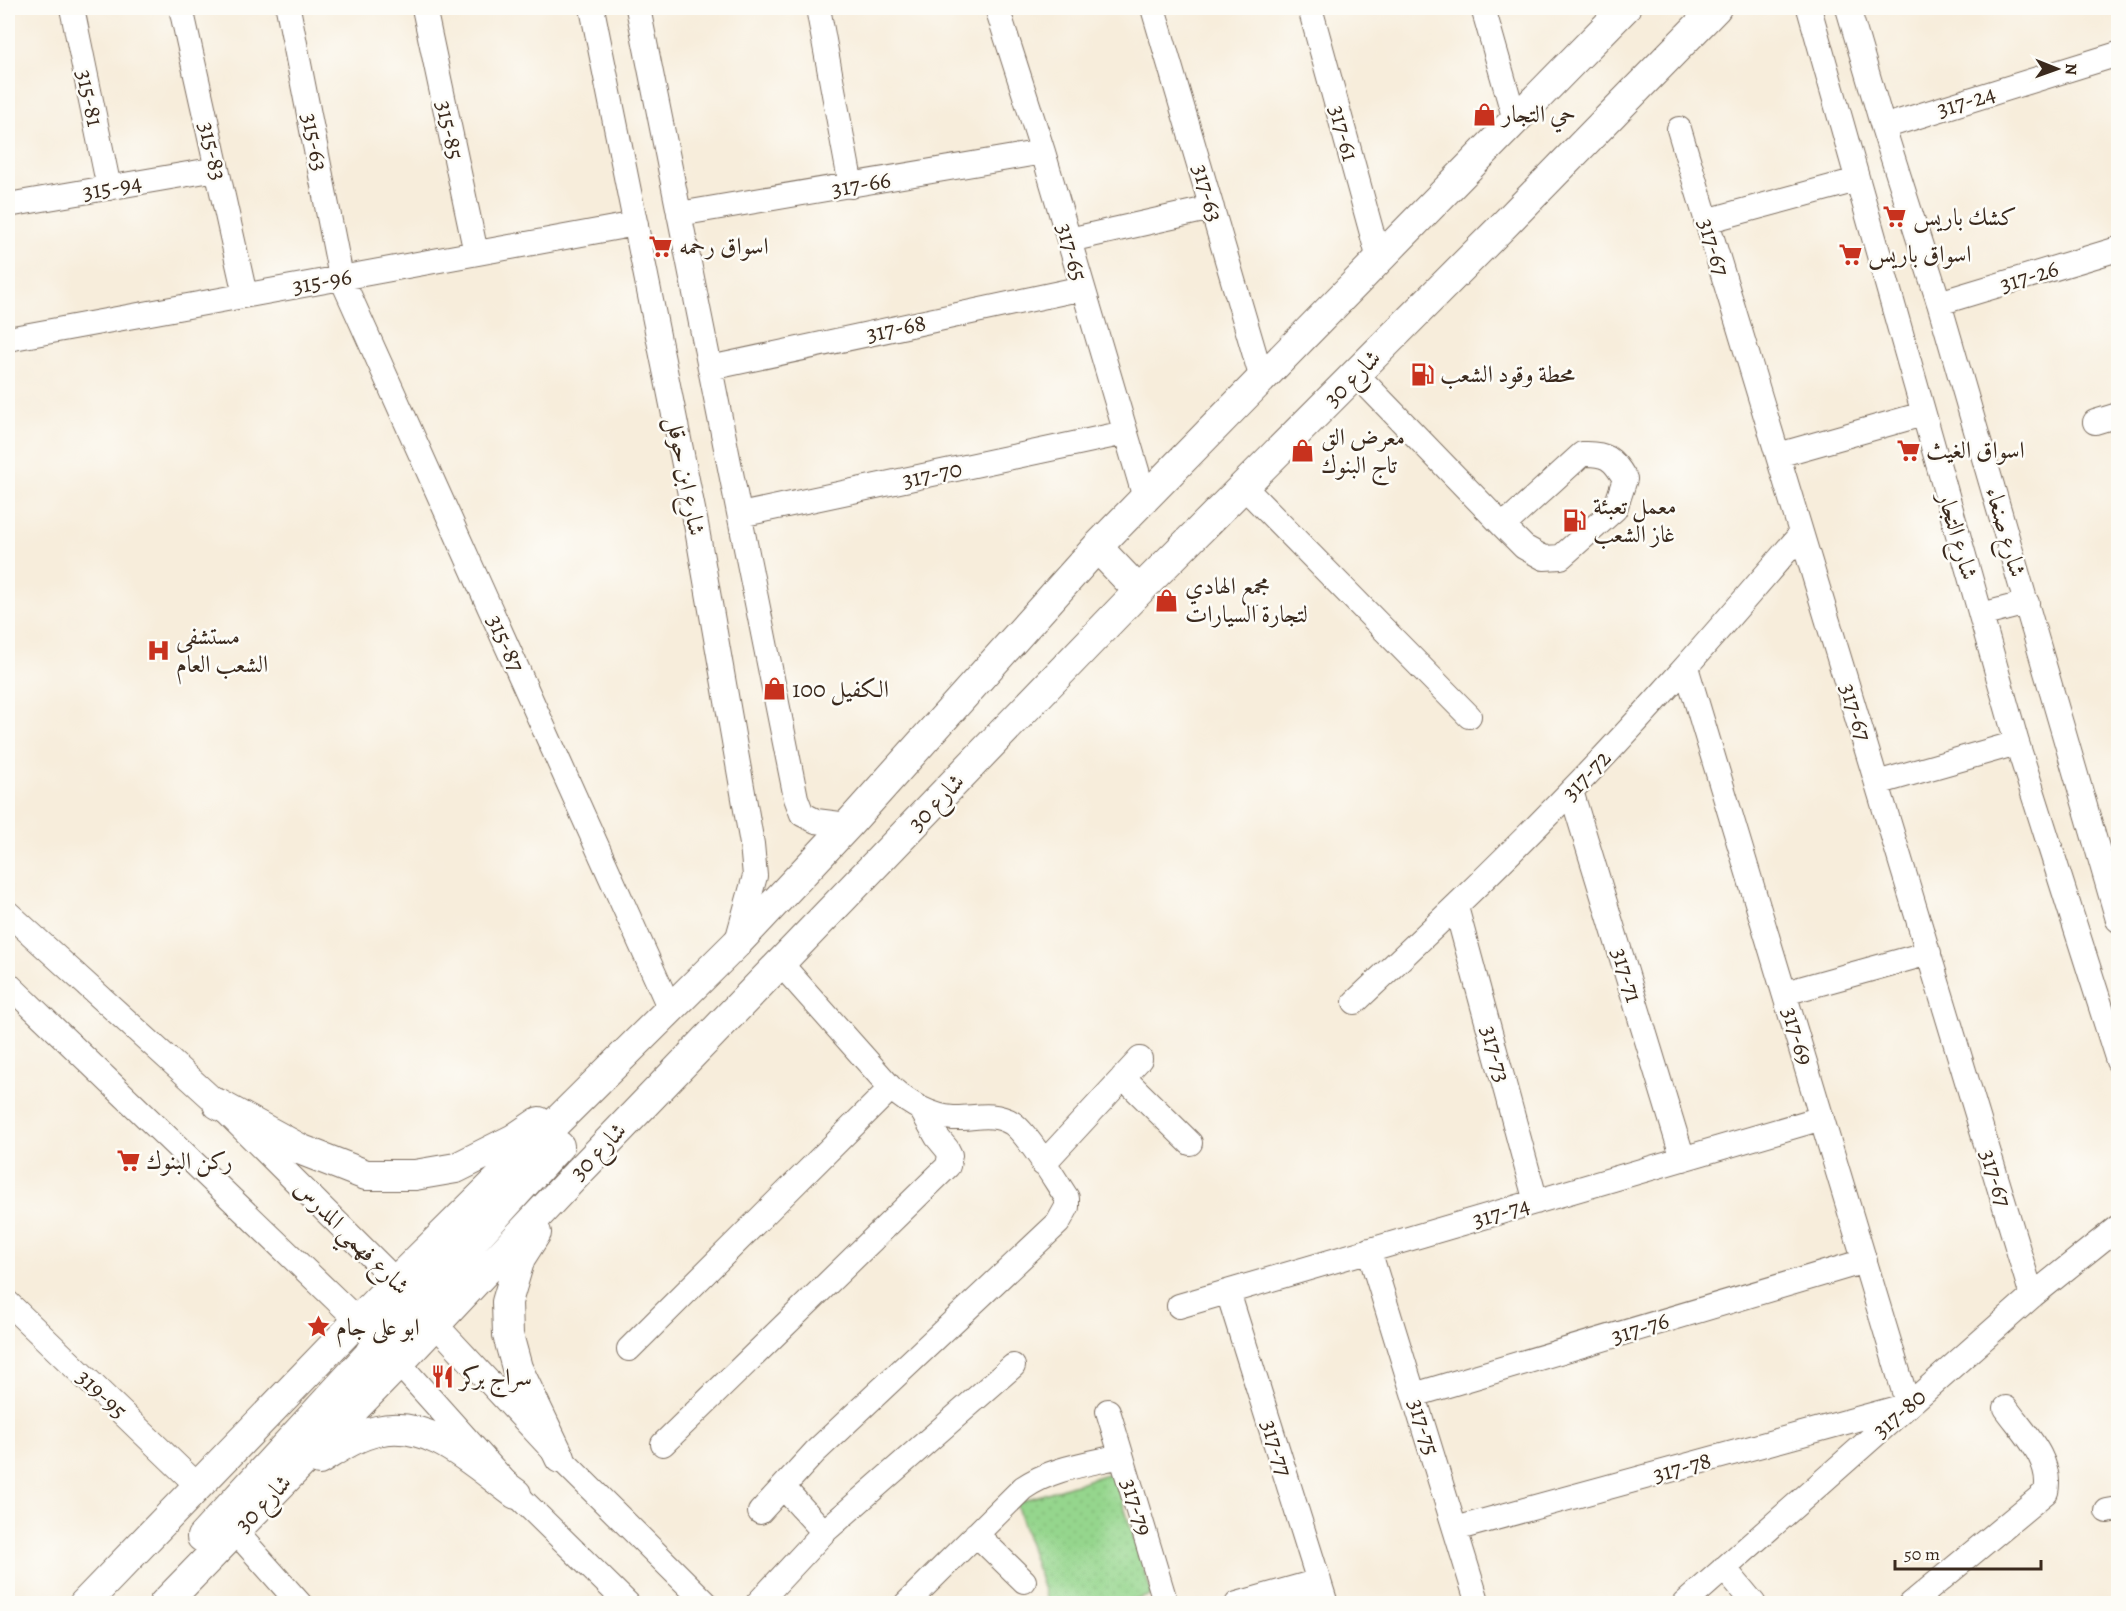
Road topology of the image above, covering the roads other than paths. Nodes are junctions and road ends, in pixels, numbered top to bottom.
1 (72, 8) edge
2 (181, 8) edge
3 (288, 8) edge
4 (424, 8) edge
5 (592, 8) edge
6 (638, 8) edge
7 (818, 8) edge
8 (997, 8) edge
9 (1153, 8) edge
10 (1310, 8) edge
11 (1483, 8) edge
12 (1625, 8) edge
13 (1716, 8) edge
14 (1809, 8) edge
15 (1848, 8) edge
16 (2118, 54) edge
17 (1515, 120) junction
18 (1883, 127) junction
19 (1678, 129) dead end
20 (1043, 152) junction
21 (217, 169) junction
22 (1857, 180) junction
23 (851, 186) junction
24 (108, 188) junction
25 (8, 205) edge
26 (1212, 207) junction
27 (679, 214) junction
28 (1706, 221) junction
29 (636, 224) junction
30 (1069, 240) junction
31 (2118, 252) edge
32 (476, 253) junction
33 (1379, 259) junction
34 (341, 278) junction
35 (1083, 288) junction
36 (245, 295) junction
37 (1939, 303) junction
38 (8, 339) edge
39 (710, 368) junction
40 (1356, 374) junction
41 (1262, 379) junction
42 (1923, 414) junction
43 (2118, 415) edge
44 (2095, 422) dead end
45 (1125, 433) junction
46 (1778, 455) junction
47 (1244, 487) junction
48 (1145, 498) junction
49 (740, 515) junction
50 (1503, 526) junction
51 (1801, 534) junction
52 (1097, 547) junction
53 (1139, 591) junction
54 (2027, 603) junction
55 (1981, 615) junction
56 (1686, 667) junction
57 (1469, 716) dead end
58 (2017, 743) junction
59 (1877, 783) junction
60 (1571, 791) junction
61 (848, 825) junction
62 (1455, 907) junction
63 (8, 913) edge
64 (2118, 920) edge
65 (736, 945) junction
66 (1929, 953) junction
67 (780, 963) junction
68 (8, 984) edge
69 (1785, 993) junction
70 (1355, 1002) dead end
71 (670, 1009) junction
72 (636, 1042) junction
73 (1140, 1059) dead end
74 (2118, 1061) edge
75 (1122, 1077) junction
76 (891, 1088) junction
77 (587, 1091) junction
78 (218, 1104) junction
79 (921, 1109) junction
80 (1822, 1118) junction
81 (1190, 1143) dead end
82 (1683, 1159) junction
83 (1043, 1164) junction
84 (573, 1178) junction
85 (1536, 1202) junction
86 (2118, 1227) edge
87 (1369, 1251) junction
88 (1865, 1260) junction
89 (396, 1281) junction
90 (1228, 1292) junction
91 (2032, 1296) junction
92 (8, 1303) edge
93 (1179, 1306) dead end
94 (427, 1314) junction
95 (368, 1330) junction
96 (629, 1349) dead end
97 (398, 1364) junction
98 (1013, 1366) dead end
99 (1414, 1395) junction
100 (1908, 1405) junction
101 (2006, 1408) dead end
102 (1108, 1410) dead end
103 (663, 1444) dead end
104 (1121, 1456) junction
105 (560, 1458) junction
106 (283, 1482) junction
107 (197, 1485) junction
108 (783, 1487) junction
109 (516, 1494) junction
110 (760, 1512) dead end
111 (1455, 1529) junction
112 (235, 1531) junction
113 (824, 1532) junction
114 (976, 1534) junction
115 (1724, 1568) junction
116 (1024, 1581) dead end
117 (1319, 1581) junction
118 (84, 1604) edge
119 (155, 1604) edge
120 (164, 1604) edge
121 (300, 1604) edge
122 (628, 1604) edge
123 (707, 1604) edge
124 (757, 1604) edge
125 (906, 1604) edge
126 (1166, 1604) edge
127 (1237, 1604) edge
128 (1326, 1604) edge
129 (1478, 1604) edge
130 (1684, 1604) edge
131 (1754, 1604) edge
132 (1911, 1604) edge

1 - 24 street, 315-81
2 - 21 street, 315-83
3 - 34 street, 315-63
4 - 32 street, 315-85
5 - 29 street, شارع ابن حوقل
6 - 27 street, شارع ابن حوقل
7 - 23 street
8 - 20 street, 317-65
9 - 26 street, 317-63
10 - 33 street, 317-61
11 - 17 street
12 - 17 main road, شارع 30
13 - 40 main road, شارع 30
14 - 22 street, شارع التجار
15 - 18 street, شارع صنعاء
16 - 18 street, 317-24
17 - 33 main road, شارع 30
18 - 37 street, شارع صنعاء
19 - 28 street, 317-67
20 - 23 street, 317-66
20 - 30 street, 317-65
21 - 24 street, 315-94
21 - 36 street, 315-83
22 - 28 street
22 - 42 street, شارع التجار
23 - 27 street, 317-66
24 - 25 street, 315-94
26 - 30 street
26 - 41 street, 317-63
27 - 39 street, شارع ابن حوقل
28 - 46 street, 317-67
29 - 32 street, 315-96
29 - 65 street, شارع ابن حوقل
30 - 35 street, 317-65
31 - 37 street, 317-26
32 - 34 street, 315-96
33 - 41 main road, شارع 30
34 - 36 street, 315-96
34 - 71 street, 315-87
35 - 39 street, 317-68
35 - 45 street, 317-65
36 - 38 street, 315-96
37 - 54 street, شارع صنعاء
39 - 49 street, شارع ابن حوقل
40 - 47 main road, شارع 30
40 - 50 street
41 - 48 main road, شارع 30
42 - 46 street
42 - 55 street, شارع التجار
43 - 44 street
45 - 48 street, 317-65
45 - 49 street, 317-70
46 - 51 street, 317-67
47 - 53 main road, شارع 30
47 - 57 street
48 - 52 main road, شارع 30
49 - 61 street, شارع ابن حوقل
50 - 50 street
51 - 56 street, 317-72
51 - 59 street, 317-67
52 - 53 main road
52 - 61 main road, شارع 30
53 - 67 main road, شارع 30
54 - 55 street
54 - 64 street, شارع صنعاء
55 - 58 street, شارع التجار
56 - 60 street, 317-72
56 - 69 street, 317-69
58 - 59 street
58 - 74 street, شارع التجار
59 - 66 street, 317-67
60 - 62 street, 317-72
60 - 82 street, 317-71
61 - 65 main road, شارع 30
62 - 70 street, 317-72
62 - 85 street, 317-73
63 - 78 street, شارع فهمي المدرس
65 - 71 main road, شارع 30
66 - 69 street
66 - 91 street, 317-67
67 - 76 street
67 - 84 main road, شارع 30
68 - 95 street
69 - 80 street, 317-69
71 - 72 main road, شارع 30
72 - 77 main road, شارع 30
72 - 94 main road
73 - 75 street
75 - 81 street
75 - 83 street
76 - 79 street
76 - 96 street
77 - 78 main road
77 - 89 main road, شارع 30
78 - 89 street, شارع فهمي المدرس
79 - 83 street
79 - 103 street
80 - 82 street, 317-74
80 - 88 street, 317-69
82 - 85 street, 317-74
83 - 108 street
84 - 94 main road, شارع 30
84 - 105 main road
85 - 87 street, 317-74
86 - 91 street, 317-80
87 - 90 street, 317-74
87 - 99 street, 317-75
88 - 99 street, 317-76
88 - 100 street, 317-69
89 - 94 street, شارع فهمي المدرس
89 - 95 main road
90 - 93 street, 317-74
90 - 117 street, 317-77
91 - 100 street, 317-80
92 - 107 street, 319-95
94 - 97 main road
94 - 105 street, شارع فهمي المدرس
95 - 97 street
95 - 107 main road
95 - 119 main road
97 - 106 main road, شارع 30
97 - 109 street
98 - 113 street
99 - 111 street, 317-75
100 - 111 street, 317-78
100 - 115 street, 317-80
101 - 132 street
102 - 104 street, 317-79
104 - 114 street
104 - 126 street, 317-79
105 - 123 street, شارع فهمي المدرس
106 - 109 main road
106 - 112 main road, شارع 30
107 - 118 main road
108 - 110 street
108 - 113 street
109 - 122 street
111 - 129 street, 317-75
112 - 120 main road, شارع 30
112 - 121 street
113 - 124 street
114 - 116 street
114 - 125 street
115 - 130 street, 317-80
115 - 131 street
117 - 127 street
117 - 128 street, 317-77

